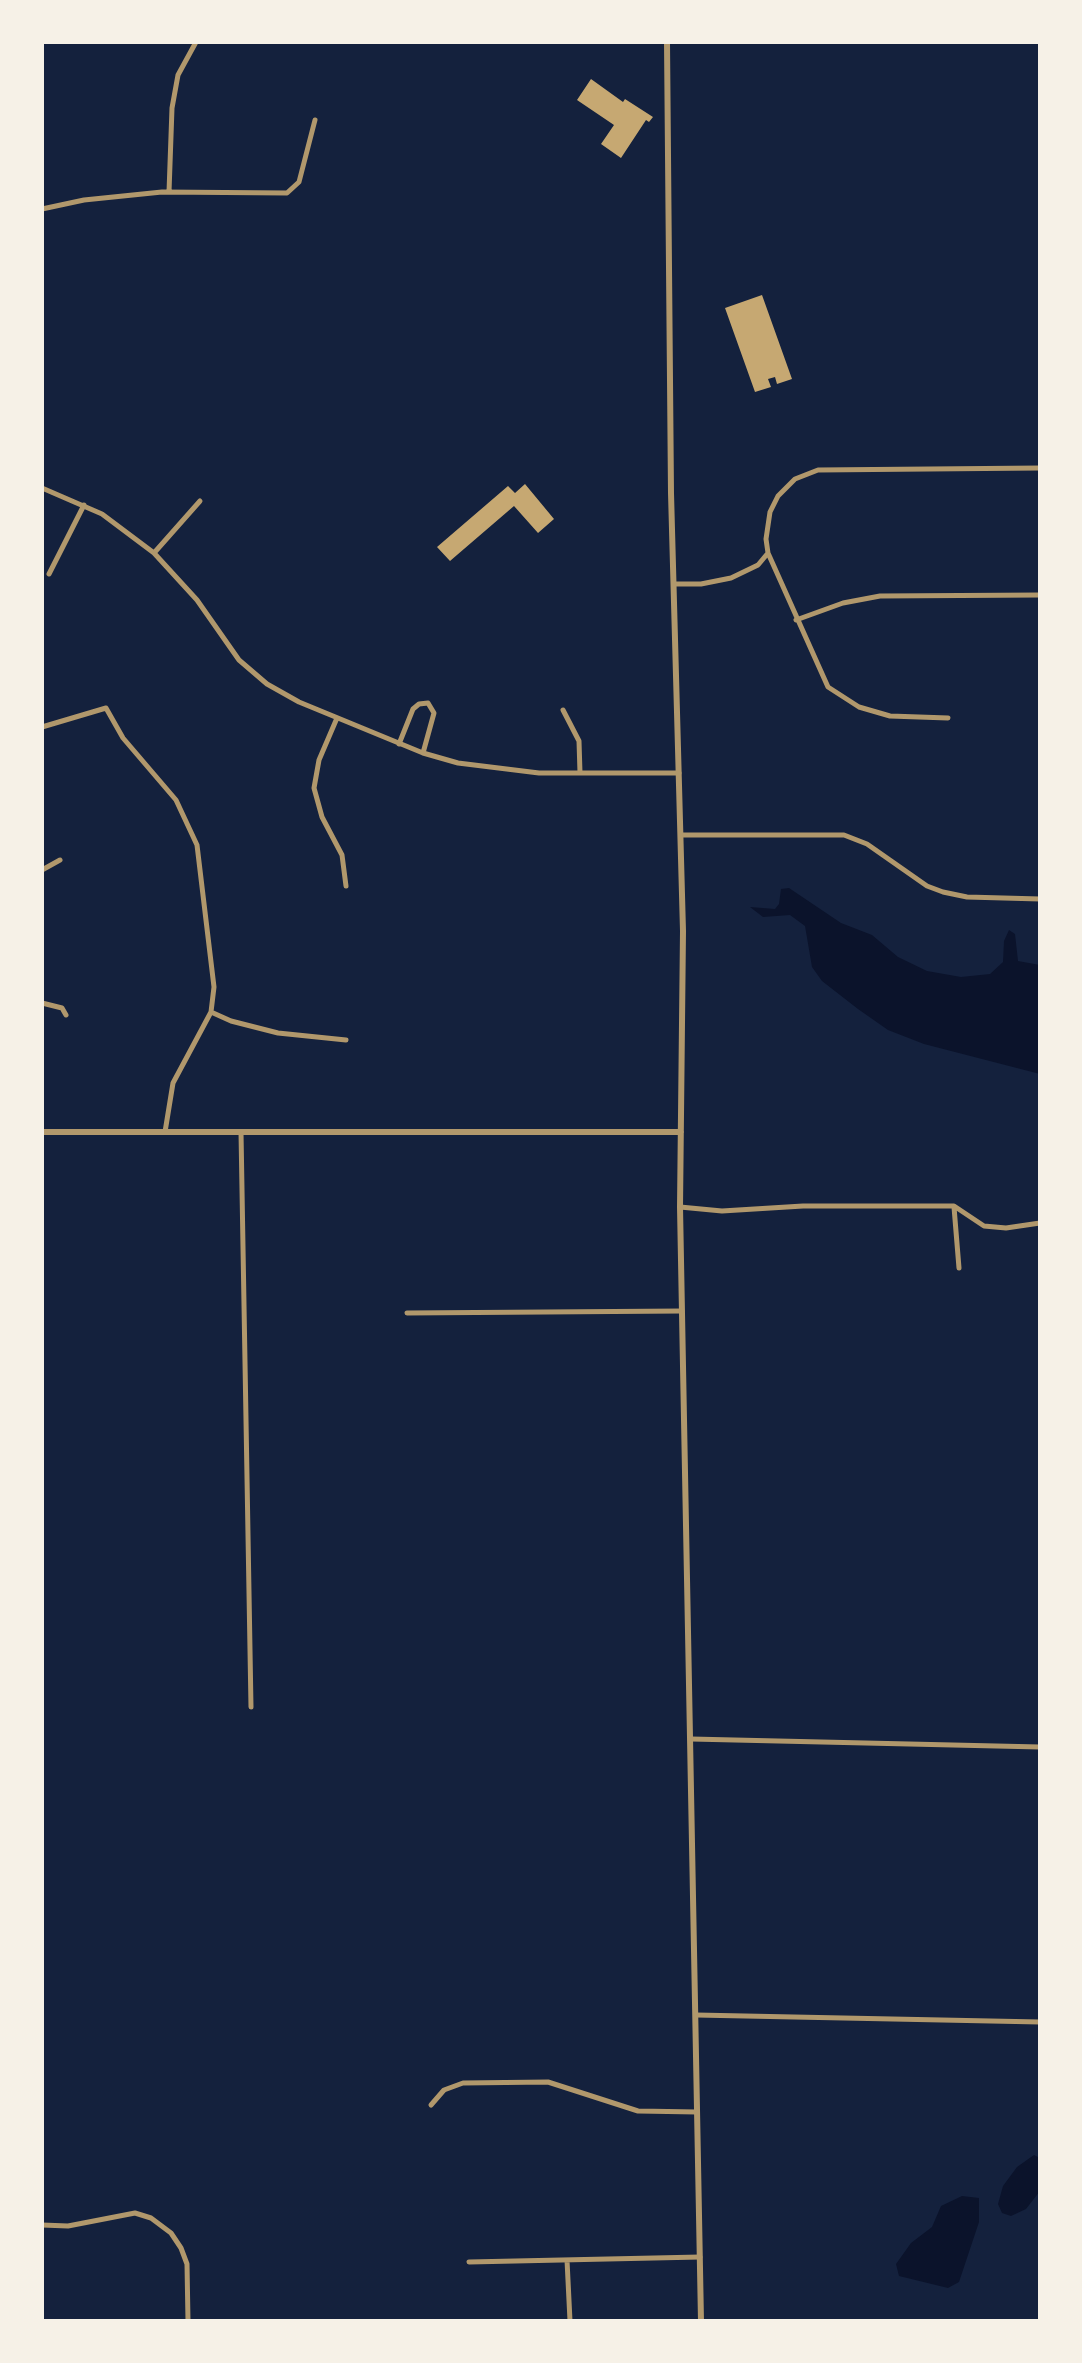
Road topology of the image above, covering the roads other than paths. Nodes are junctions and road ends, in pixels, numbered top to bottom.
1 (196, 42) edge
2 (667, 42) edge
3 (315, 120) dead end
4 (169, 192) junction
5 (42, 209) edge
6 (1040, 468) edge
7 (42, 488) edge
8 (200, 501) dead end
9 (84, 505) junction
10 (154, 553) junction
11 (768, 553) junction
12 (49, 574) dead end
13 (675, 584) junction
14 (1040, 595) edge
15 (796, 620) junction
16 (563, 710) dead end
17 (337, 718) junction
18 (948, 718) dead end
19 (42, 727) edge
20 (399, 744) junction
21 (423, 753) junction
22 (580, 773) junction
23 (679, 773) junction
24 (681, 835) junction
25 (60, 860) dead end
26 (42, 870) edge
27 (346, 886) dead end
28 (1040, 899) edge
29 (42, 1003) edge
30 (211, 1012) junction
31 (66, 1015) dead end
32 (346, 1040) dead end
33 (42, 1132) edge
34 (165, 1132) junction
35 (241, 1132) junction
36 (681, 1132) junction
37 (954, 1206) junction
38 (680, 1207) junction
39 (1040, 1223) edge
40 (959, 1268) dead end
41 (682, 1311) junction
42 (407, 1313) dead end
43 (251, 1707) dead end
44 (691, 1739) junction
45 (1040, 1747) edge
46 (696, 2015) junction
47 (1040, 2022) edge
48 (431, 2105) dead end
49 (698, 2112) junction
50 (42, 2225) edge
51 (700, 2257) junction
52 (567, 2260) junction
53 (469, 2262) dead end
54 (188, 2321) edge
55 (570, 2321) edge
56 (701, 2321) edge

1 - 4 street
2 - 13 street
3 - 4 street
4 - 5 street
6 - 11 street
7 - 9 street
8 - 10 street
9 - 10 street
9 - 12 street
10 - 17 street
11 - 13 street
11 - 15 street
13 - 23 street
14 - 15 street
15 - 18 street
16 - 22 street
17 - 20 street
17 - 27 street
19 - 30 street
20 - 21 street
20 - 21 street
21 - 22 street
22 - 23 street
23 - 24 street
24 - 28 street
24 - 36 street
25 - 26 street
29 - 31 street
30 - 32 street
30 - 34 street
33 - 34 street
34 - 35 street
35 - 36 street
35 - 43 street
36 - 38 street
37 - 38 street
37 - 39 street
37 - 40 street
38 - 41 street
41 - 42 street
41 - 44 street
44 - 45 street
44 - 46 street
46 - 47 street
46 - 49 street
48 - 49 street
49 - 51 street
50 - 54 street
51 - 52 street
51 - 56 street
52 - 53 street
52 - 55 street

